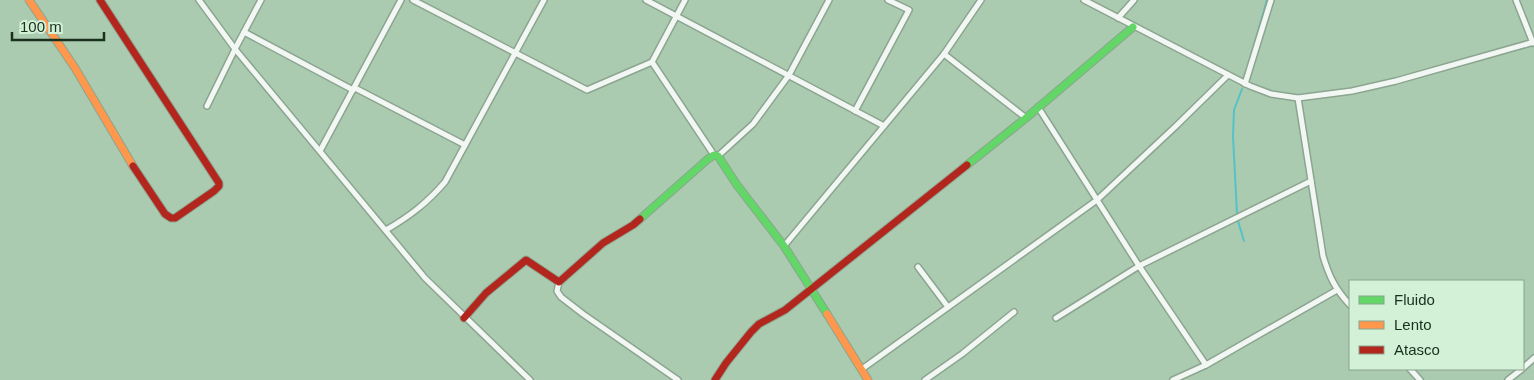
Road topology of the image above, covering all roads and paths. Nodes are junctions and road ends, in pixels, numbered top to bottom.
1 (29, 0) edge
2 (100, 0) edge
3 (198, 0) edge
4 (262, 0) edge
5 (402, 0) edge
6 (413, 0) edge
7 (544, 0) edge
8 (646, 0) edge
9 (685, 0) edge
10 (829, 0) edge
11 (888, 0) edge
12 (981, 0) edge
13 (1084, 0) edge
14 (1134, 0) edge
15 (1272, 0) edge
16 (1516, 0) edge
17 (677, 16) junction
18 (1118, 18) junction
19 (1133, 27) junction
20 (244, 32) junction
21 (1533, 42) edge
22 (235, 49) junction
23 (516, 53) junction
24 (944, 54) junction
25 (652, 62) junction
26 (788, 75) junction
27 (1228, 75) junction
28 (1246, 84) junction
29 (354, 89) junction
30 (1298, 98) junction
31 (207, 106) dead end
32 (1038, 107) junction
33 (855, 111) junction
34 (1026, 118) junction
35 (884, 126) junction
36 (465, 145) junction
37 (320, 151) junction
38 (716, 156) junction
39 (1310, 180) junction
40 (1097, 200) junction
41 (386, 230) junction
42 (784, 246) junction
43 (1139, 266) junction
44 (918, 267) dead end
45 (559, 282) junction
46 (811, 290) junction
47 (1337, 290) junction
48 (1349, 304) edge
49 (948, 307) junction
50 (1014, 312) dead end
51 (464, 318) junction
52 (1056, 318) dead end
53 (1534, 358) edge
54 (1206, 364) junction
55 (1524, 366) edge
56 (862, 369) junction
57 (1411, 370) edge
58 (1520, 370) edge
59 (530, 380) edge
60 (678, 380) edge
61 (715, 380) edge
62 (868, 380) edge
63 (925, 380) edge
64 (1173, 380) edge
65 (1420, 380) edge
66 (1508, 380) edge

1 - 2 street
3 - 22 street
4 - 20 street
5 - 29 street
6 - 23 street
7 - 23 street
8 - 17 street
9 - 17 street
10 - 26 street
11 - 33 street
12 - 24 street
13 - 18 street
14 - 18 street
15 - 28 street
16 - 21 street
17 - 25 street
17 - 26 street
18 - 19 street
19 - 27 street
19 - 32 street
20 - 22 street
20 - 29 street
21 - 30 street
22 - 31 street
22 - 37 street
23 - 25 street
23 - 36 street
24 - 34 street
24 - 35 street
25 - 38 street
26 - 33 street
26 - 38 street
27 - 28 street
27 - 40 street
28 - 30 street
29 - 36 street
29 - 37 street
30 - 39 street
32 - 34 street
32 - 40 street
33 - 35 street
34 - 46 street
35 - 42 street
36 - 41 street
37 - 41 street
38 - 42 street
38 - 45 street
39 - 43 street
39 - 47 street
40 - 43 street
40 - 49 street
41 - 51 street
42 - 46 street
43 - 52 street
43 - 54 street
44 - 49 street
45 - 51 street
45 - 60 street
46 - 56 street
46 - 61 street
47 - 48 street
47 - 54 street
49 - 56 street
50 - 63 street
51 - 59 street
53 - 55 street
54 - 64 street
56 - 62 street
57 - 65 street
58 - 66 street

